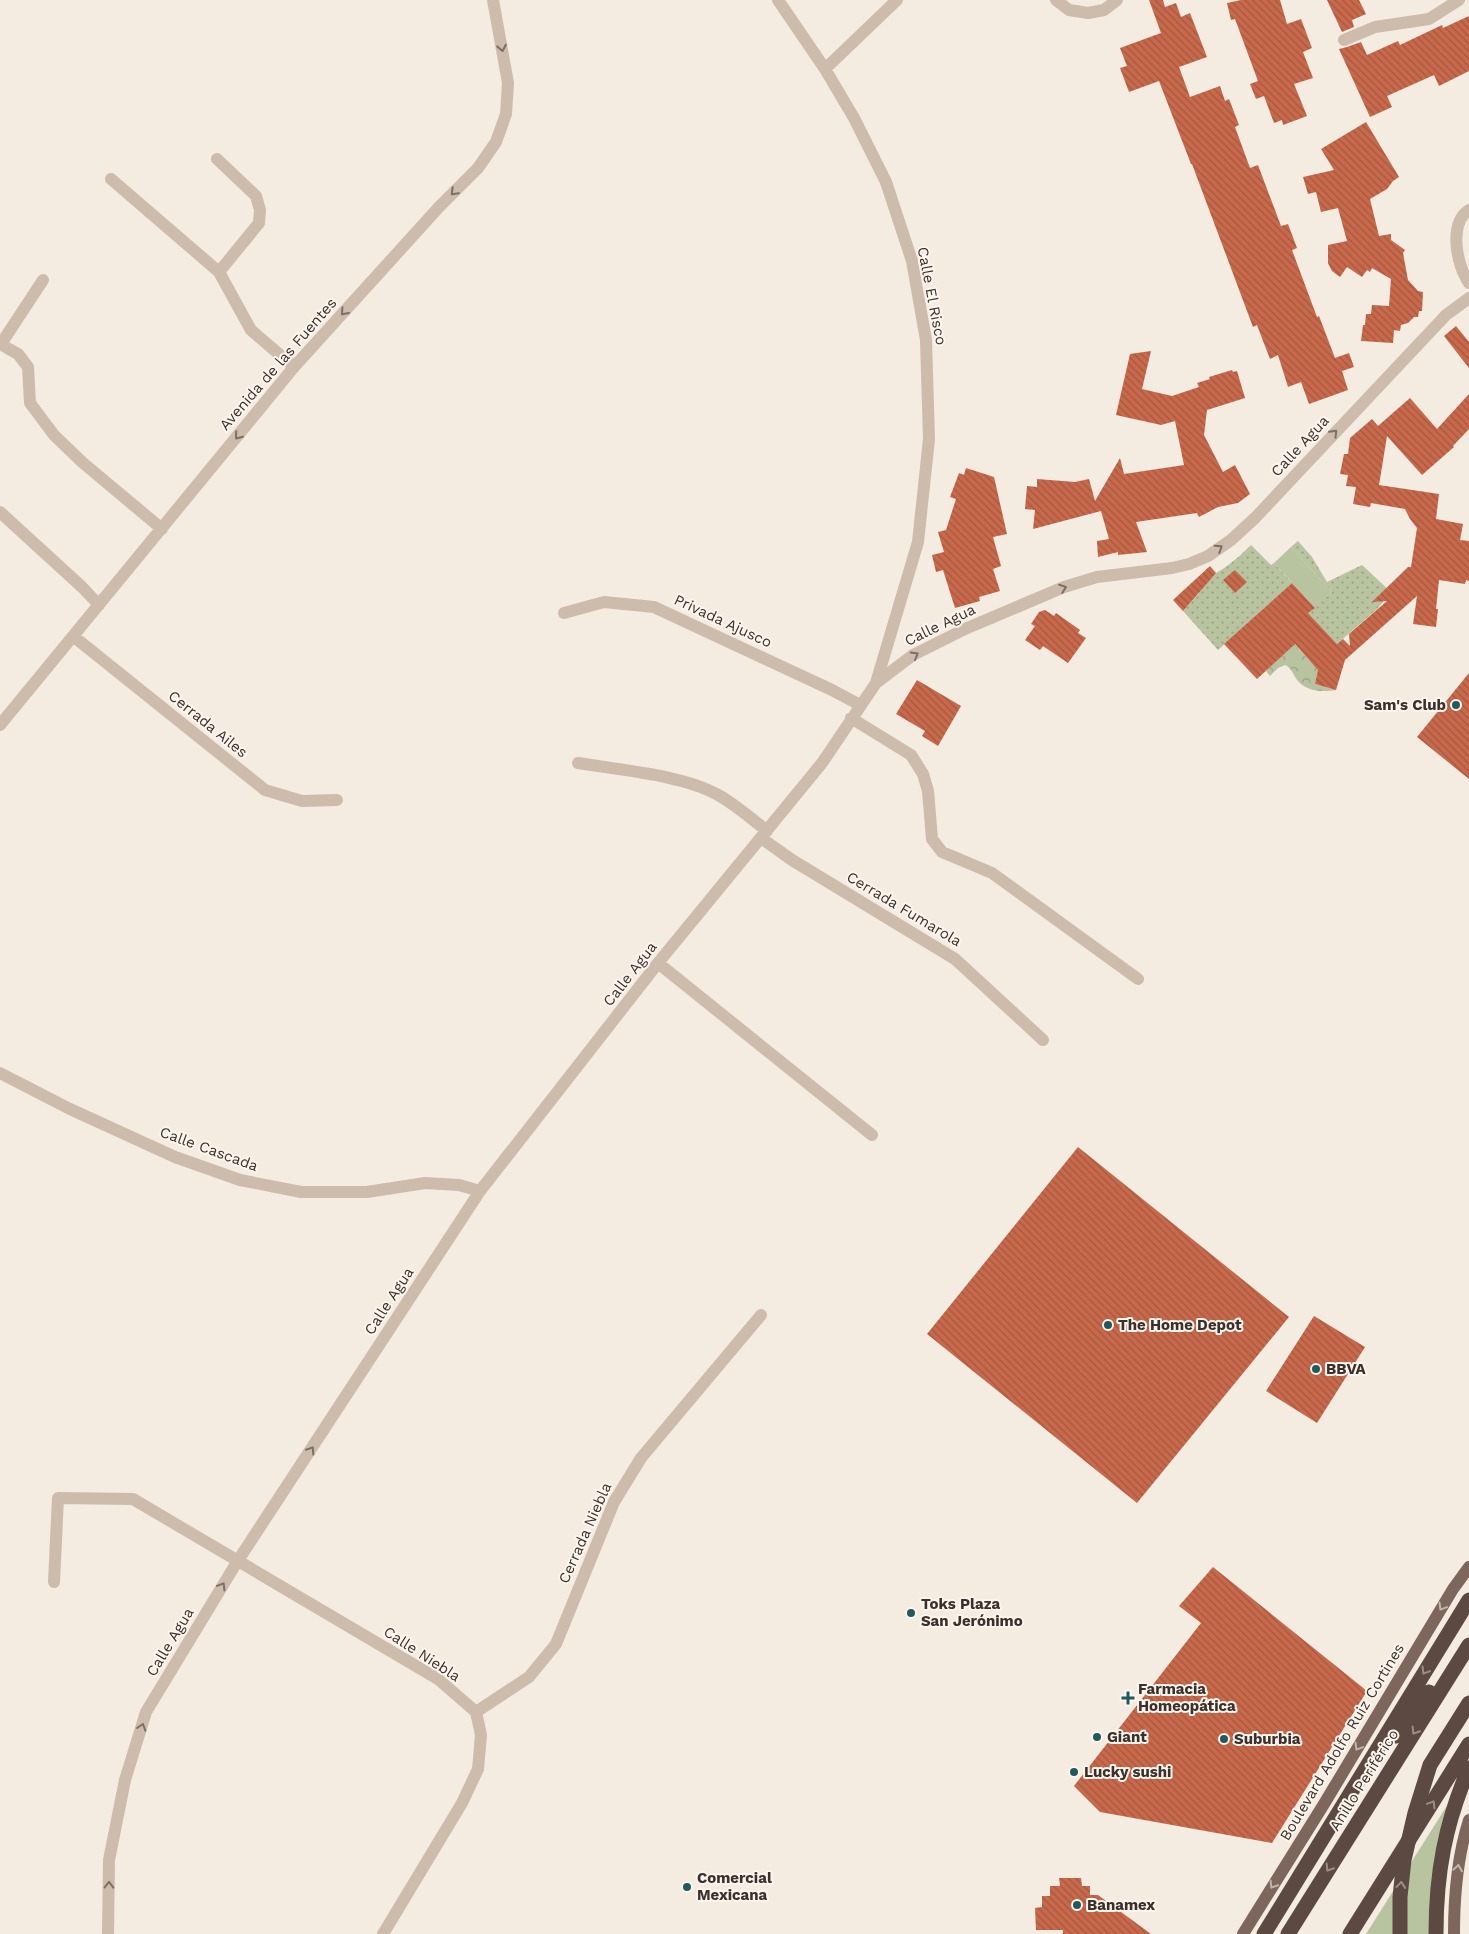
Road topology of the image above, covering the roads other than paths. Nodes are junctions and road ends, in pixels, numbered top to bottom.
1 (493, 0) edge
2 (778, 0) edge
3 (897, 0) edge
4 (1056, 0) edge
5 (1117, 0) edge
6 (1459, 0) edge
7 (1344, 40) dead end
8 (825, 69) junction
9 (217, 159) dead end
10 (111, 179) dead end
11 (1469, 210) edge
12 (219, 272) junction
13 (43, 280) dead end
14 (1469, 282) edge
15 (1469, 298) edge
16 (1, 344) edge
17 (294, 367) junction
18 (0, 512) edge
19 (162, 529) junction
20 (99, 605) junction
21 (564, 613) dead end
22 (72, 636) junction
23 (876, 683) junction
24 (860, 705) junction
25 (851, 718) junction
26 (0, 725) edge
27 (578, 763) dead end
28 (337, 800) dead end
29 (764, 835) junction
30 (658, 963) junction
31 (1138, 979) dead end
32 (1042, 1040) dead end
33 (0, 1073) edge
34 (872, 1135) dead end
35 (480, 1191) junction
36 (762, 1315) dead end
37 (237, 1562) junction
38 (1469, 1567) edge
39 (54, 1582) dead end
40 (1469, 1600) edge
41 (1469, 1639) edge
42 (1469, 1645) edge
43 (1469, 1703) edge
44 (476, 1712) junction
45 (1469, 1744) edge
46 (1469, 1768) edge
47 (1344, 1805) junction
48 (1469, 1820) edge
49 (108, 1934) edge
50 (383, 1934) edge
51 (1243, 1934) edge
52 (1264, 1934) edge
53 (1288, 1934) edge
54 (1350, 1934) edge
55 (1400, 1934) edge
56 (1436, 1934) edge
57 (1454, 1934) edge

1 -> 17 street, Avenida de las Fuentes
2 - 8 street, Calle El Risco
3 - 8 street
4 - 5 street
6 - 7 street
8 - 23 street, Calle El Risco
9 - 12 street
10 - 12 street
11 - 14 street
12 - 17 street
13 - 16 street
23 -> 15 street, Calle Agua
16 - 19 street
17 -> 19 street, Avenida de las Fuentes
18 - 20 street
19 - 20 street, Avenida de las Fuentes
20 - 22 street, Avenida de las Fuentes
21 - 24 street, Privada Ajusco
22 - 26 street, Avenida de las Fuentes
22 - 28 street, Cerrada Ailes
23 - 24 street, Calle Agua
24 - 25 street, Calle Agua
25 - 29 street, Calle Agua
25 - 31 street
27 - 29 street, Cerrada Fumarola
29 - 30 street, Calle Agua
29 - 32 street, Cerrada Fumarola
30 - 34 street
30 - 35 street, Calle Agua
33 - 35 street, Calle Cascada
37 -> 35 street, Calle Agua
36 - 44 street, Cerrada Niebla
37 - 39 street, Calle Niebla
37 - 44 street, Calle Niebla
49 -> 37 street, Calle Agua
38 -> 51 main road, Boulevard Adolfo Ruiz Cortines
40 -> 47 highway
41 - 47 highway
42 -> 53 highway, Anillo Periférico
55 -> 43 highway, bridge
44 - 50 street
54 -> 45 highway
46 - 56 highway
47 - 52 highway
57 -> 48 main road

